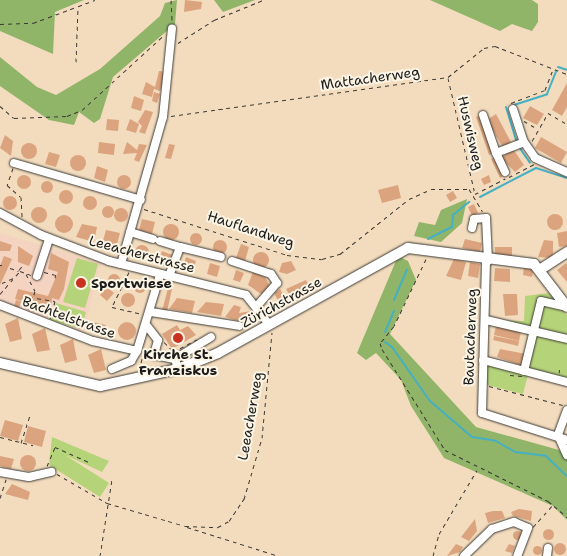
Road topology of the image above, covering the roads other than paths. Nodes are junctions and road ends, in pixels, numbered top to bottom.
1 (172, 28) road end
2 (513, 109) road end
3 (483, 115) dead end
4 (525, 146) junction
5 (496, 153) junction
6 (14, 163) road end
7 (505, 172) dead end
8 (567, 172) edge
9 (139, 203) junction
10 (0, 213) edge
11 (472, 228) dead end
12 (130, 232) junction
13 (50, 239) junction
14 (180, 247) junction
15 (567, 252) edge
16 (220, 258) dead end
17 (232, 261) dead end
18 (487, 261) junction
19 (121, 264) junction
20 (541, 269) junction
21 (38, 273) road end
22 (160, 275) junction
23 (169, 276) junction
24 (258, 304) junction
25 (0, 305) edge
26 (567, 307) edge
27 (150, 314) junction
28 (486, 320) junction
29 (269, 324) junction
30 (147, 326) junction
31 (239, 326) dead end
32 (532, 330) junction
33 (211, 337) dead end
34 (567, 339) edge
35 (140, 349) junction
36 (176, 360) junction
37 (483, 360) junction
38 (0, 363) edge
39 (112, 368) dead end
40 (524, 371) junction
41 (567, 382) edge
42 (567, 410) edge
43 (558, 435) junction
44 (567, 440) edge
45 (567, 455) edge
46 (4, 473) edge
47 (48, 473) road end
48 (464, 556) edge
49 (517, 556) edge

1 - 9 street
2 - 4 street
3 - 5 street
4 - 5 street
4 - 8 street
5 - 7 street
6 - 9 street
9 - 12 street
10 - 13 street, Leeacherstrasse
11 - 18 street
12 - 14 street
12 - 19 street
13 - 19 street, Leeacherstrasse
13 - 21 street
14 - 16 street
14 - 23 street
15 - 20 main road
17 - 24 street
18 - 20 main road, Zürichstrasse
18 - 28 street, Bautacherweg
18 - 29 main road, Zürichstrasse
19 - 22 street, Leeacherstrasse
20 - 26 main road
22 - 23 street, Leeacherstrasse
22 - 27 street
23 - 24 street, Leeacherstrasse
24 - 29 street
25 - 35 street, Bachtelstrasse
26 - 32 street
27 - 30 street
27 - 31 street
28 - 32 street
28 - 37 street, Bautacherweg
29 - 36 main road, Zürichstrasse
30 - 35 street
30 - 36 street
32 - 34 street
32 - 40 street
33 - 36 street
35 - 39 street
36 - 38 main road, Zürichstrasse
37 - 40 street
37 - 43 street, Bautacherweg
40 - 41 street
42 - 43 street
43 - 44 street
43 - 45 street
46 - 47 street
48 - 49 street

